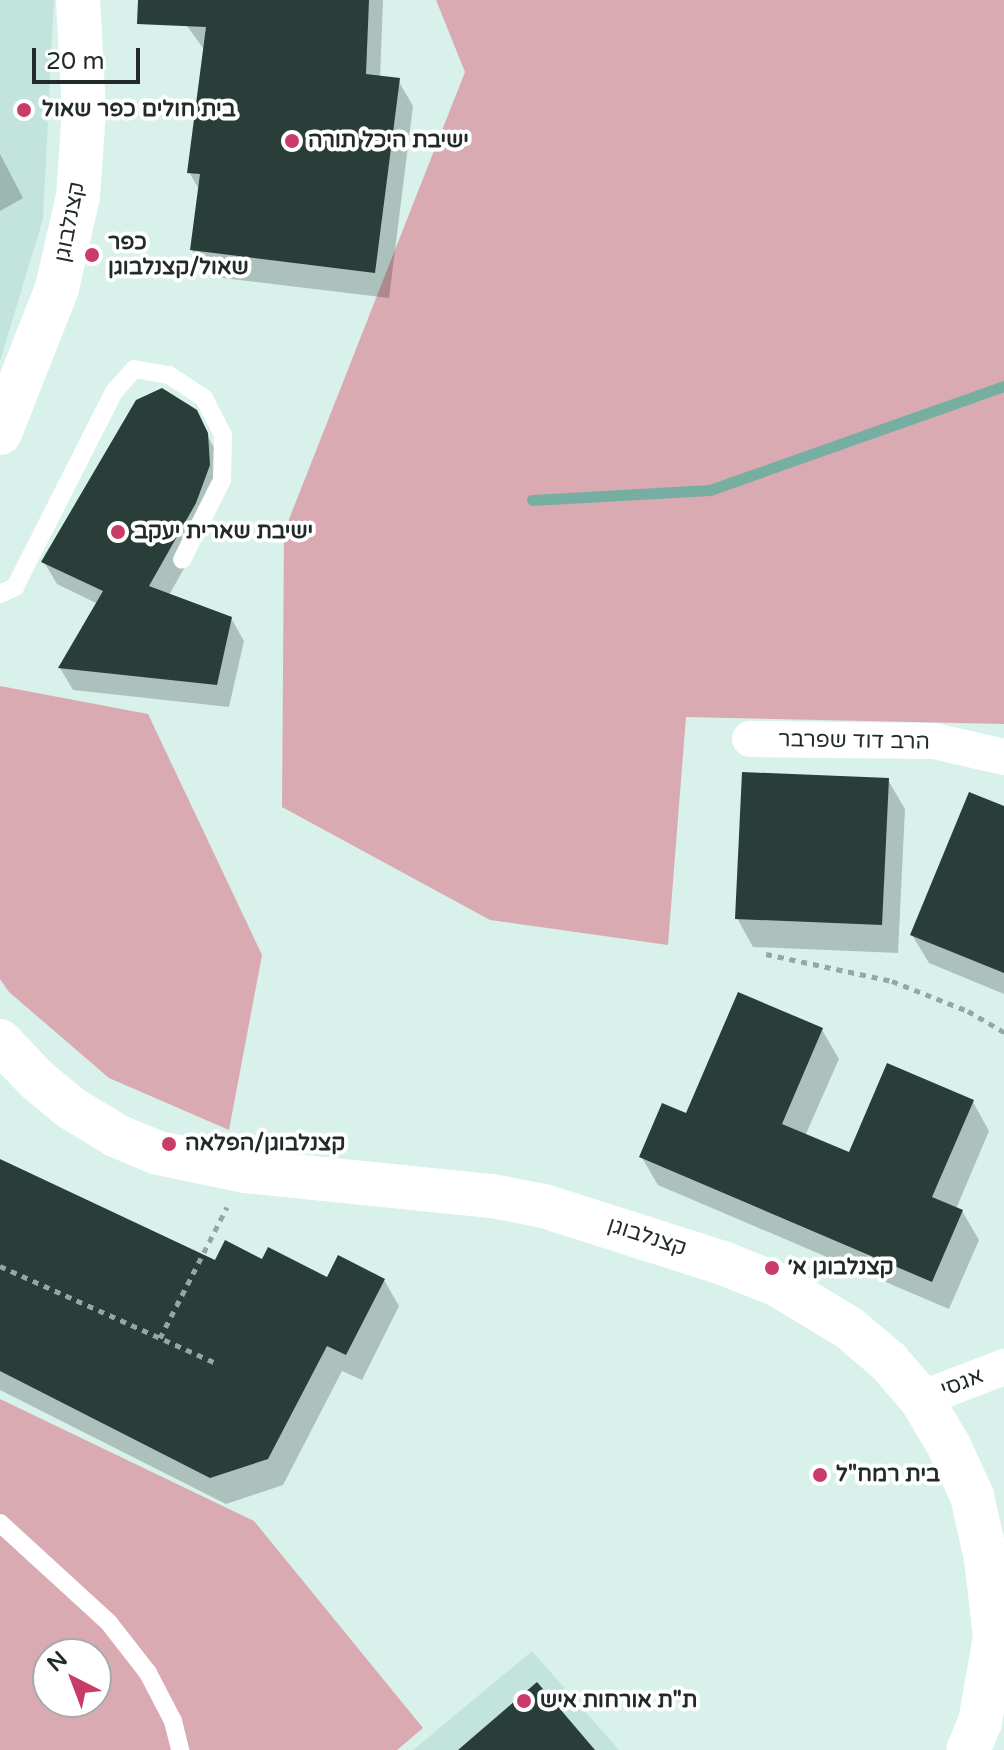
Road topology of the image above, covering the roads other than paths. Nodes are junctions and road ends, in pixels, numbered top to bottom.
1 (78, 0) edge
2 (0, 433) edge
3 (182, 560) dead end
4 (0, 594) edge
5 (750, 739) dead end
6 (1004, 757) edge
7 (1, 1043) edge
8 (1004, 1367) edge
9 (921, 1399) junction
10 (0, 1523) edge
11 (180, 1750) edge
12 (968, 1750) edge

1 - 2 street, קצנלבוגן
3 - 4 lane
5 - 6 street, הרב דוד שפרבר
7 - 9 street, קצנלבוגן
8 - 9 street, אגסי
9 - 12 street, קצנלבוגן
10 - 11 lane

